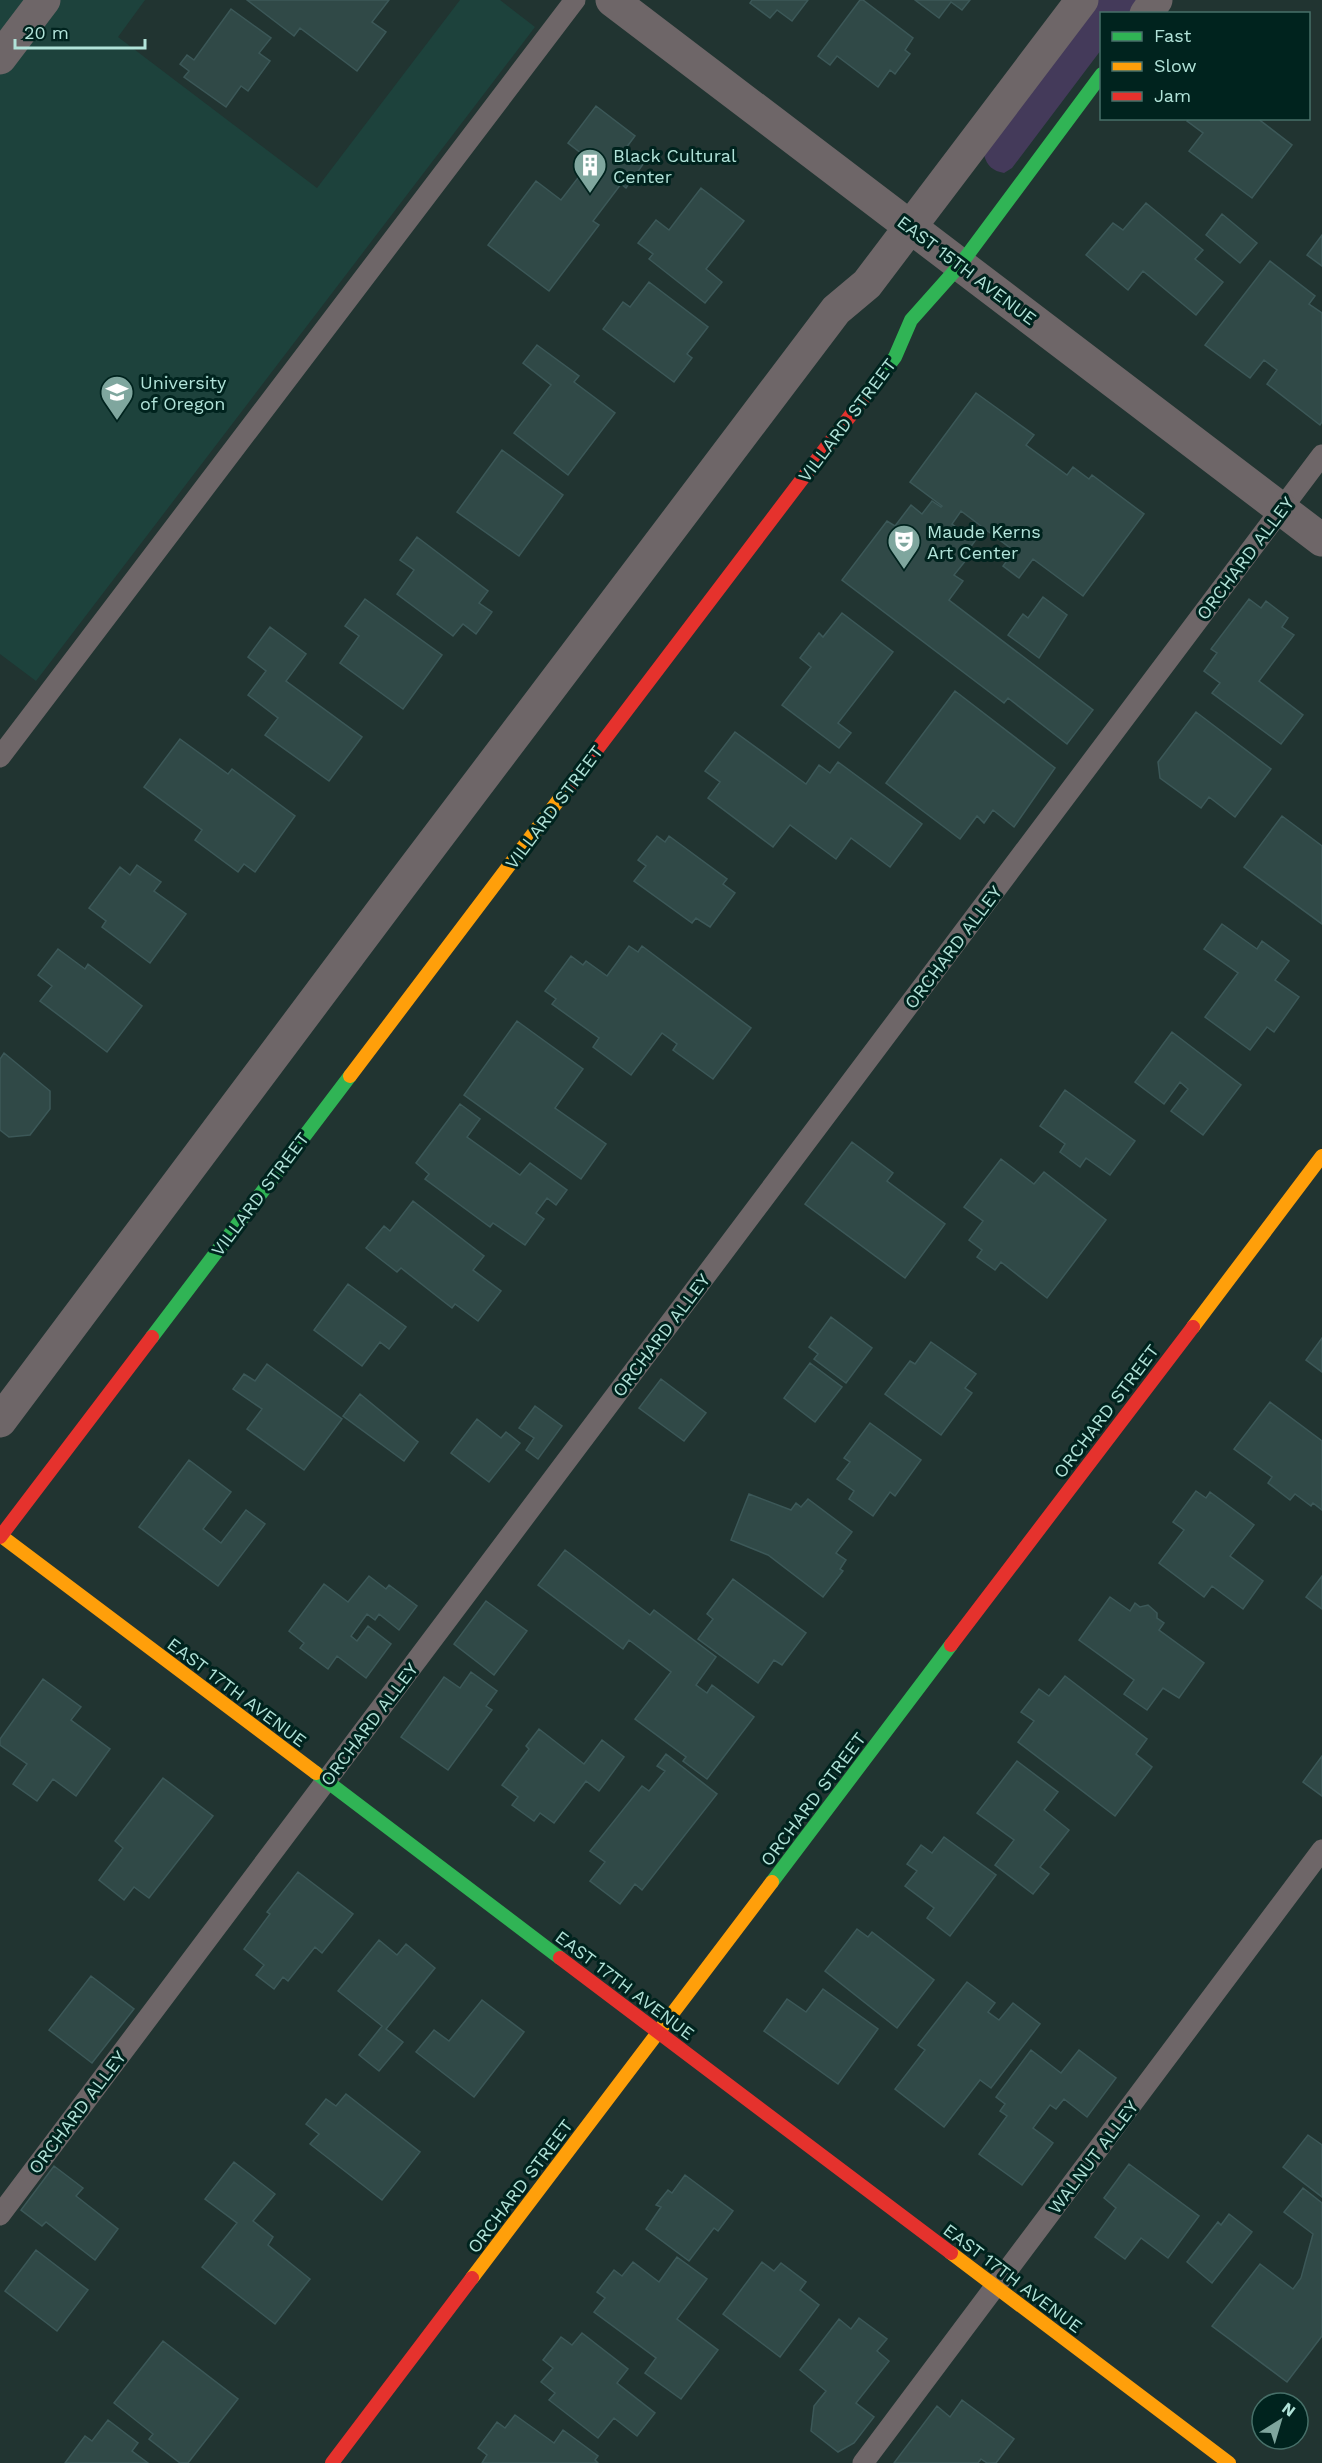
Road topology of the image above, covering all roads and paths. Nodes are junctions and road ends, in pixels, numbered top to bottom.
1 (44, 0) edge
2 (575, 0) edge
3 (612, 0) edge
4 (1082, 0) edge
5 (0, 58) edge
6 (1100, 75) edge
7 (910, 226) junction
8 (960, 265) junction
9 (1322, 455) edge
10 (1282, 510) junction
11 (1322, 540) edge
12 (0, 757) edge
13 (1322, 1156) edge
14 (0, 1421) edge
15 (0, 1536) edge
16 (326, 1781) junction
17 (1322, 1850) edge
18 (658, 2033) junction
19 (0, 2215) edge
20 (995, 2287) junction
21 (333, 2463) edge
22 (863, 2463) edge
23 (1229, 2463) edge

1 - 5 street
2 - 12 lane
3 - 7 street, EAST 15TH AVENUE
4 - 7 street
6 - 8 street, VILLARD STREET
7 - 8 street, EAST 15TH AVENUE
7 - 14 street
8 - 10 street, EAST 15TH AVENUE
8 - 15 street, VILLARD STREET
9 - 10 lane, ORCHARD ALLEY
10 - 11 street, EAST 15TH AVENUE
10 - 16 lane, ORCHARD ALLEY
13 - 18 street, ORCHARD STREET
15 - 16 street, EAST 17TH AVENUE
16 - 18 street, EAST 17TH AVENUE
16 - 19 lane, ORCHARD ALLEY
17 - 20 lane, WALNUT ALLEY
18 - 20 street, EAST 17TH AVENUE
18 - 21 street, ORCHARD STREET
20 - 22 lane, WALNUT ALLEY
20 - 23 street, EAST 17TH AVENUE

